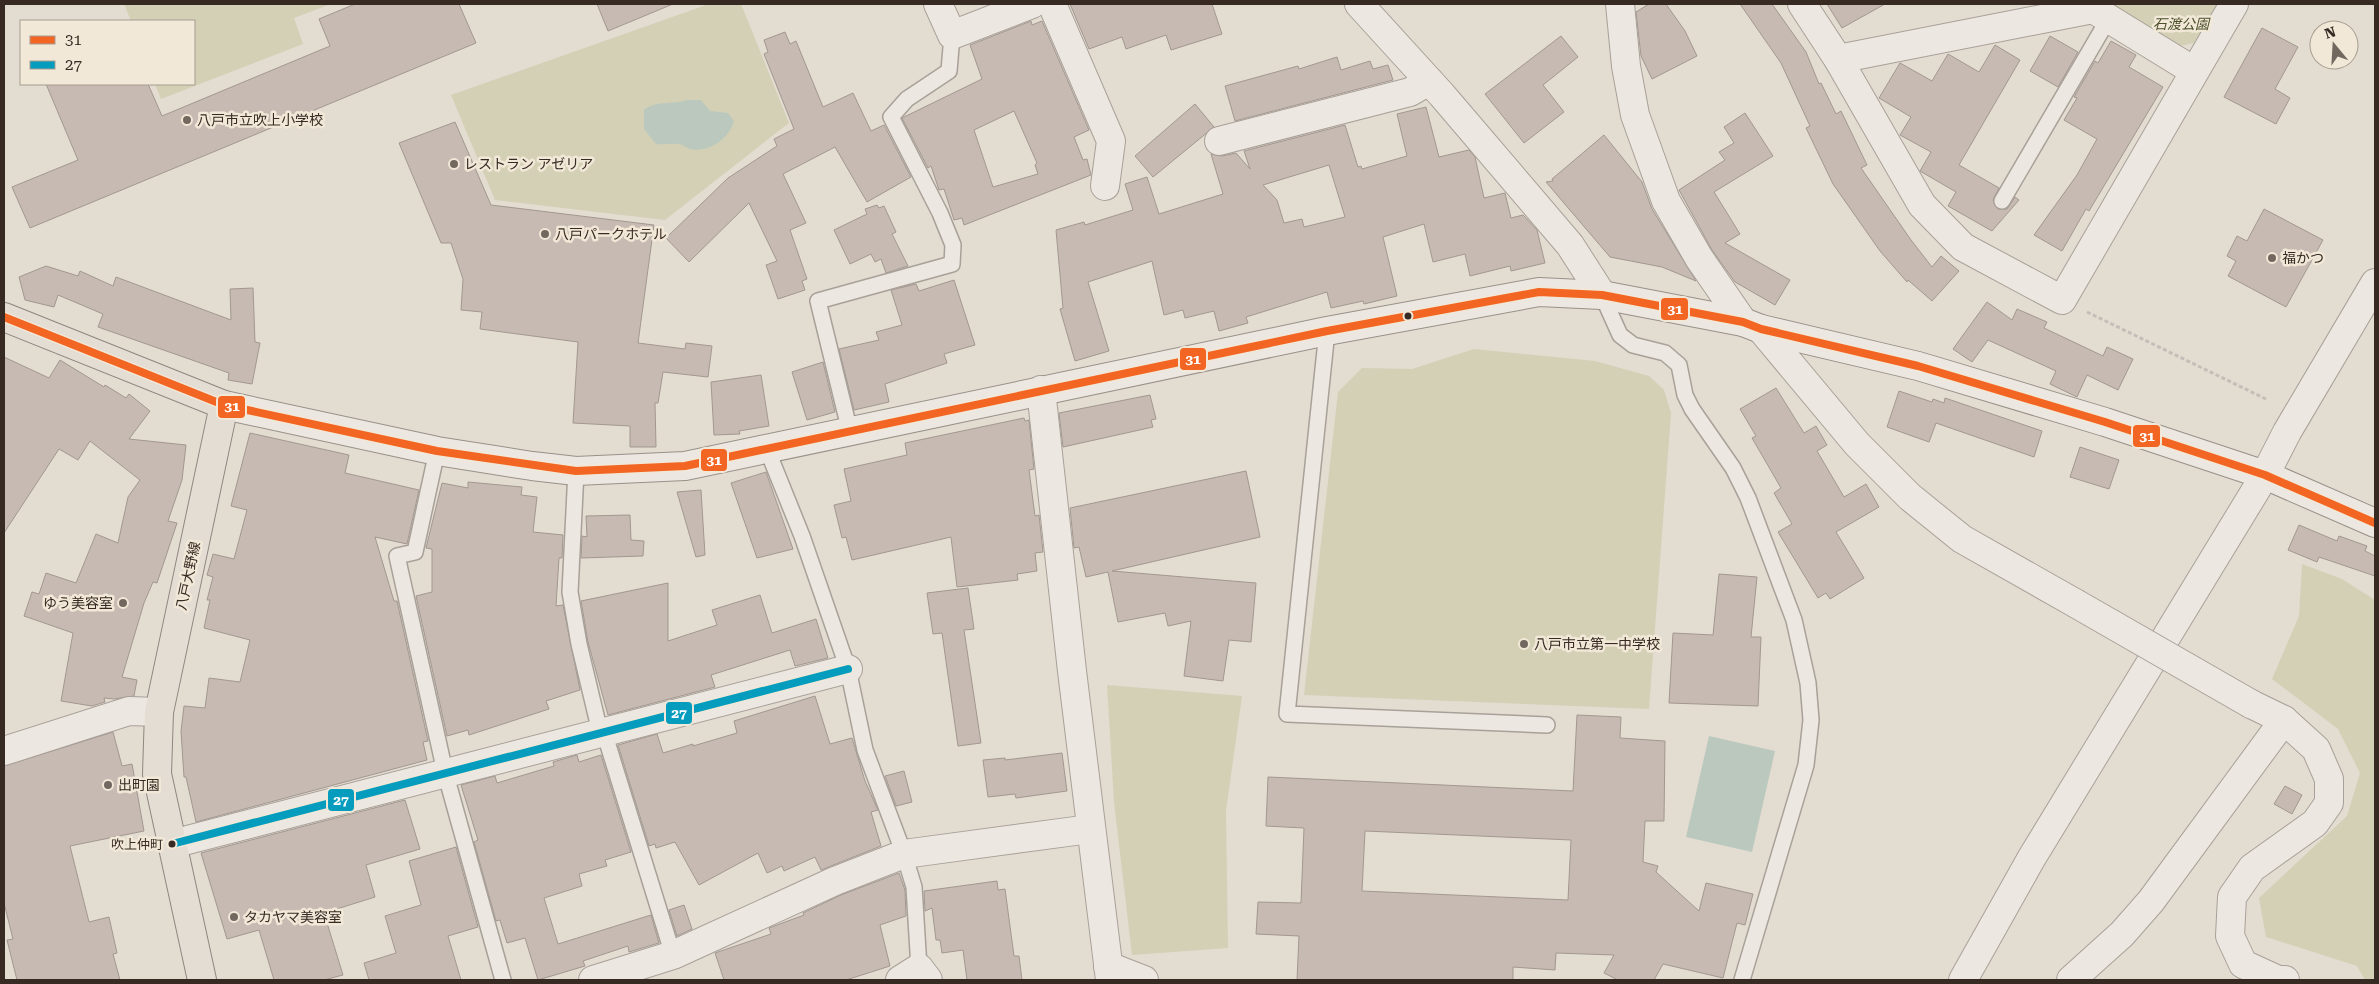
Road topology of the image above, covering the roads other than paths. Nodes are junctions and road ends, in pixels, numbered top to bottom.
1 (938, 4) edge
2 (1032, 4) edge
3 (1052, 4) edge
4 (1359, 4) edge
5 (1620, 4) edge
6 (1802, 4) edge
7 (2234, 4) edge
8 (2099, 10) edge
9 (952, 35) junction
10 (1838, 59) junction
11 (2194, 71) junction
12 (1429, 81) junction
13 (1219, 141) dead end
14 (1104, 186) dead end
15 (2002, 200) dead end
16 (2375, 282) edge
17 (1602, 295) junction
18 (4, 317) edge
19 (1752, 325) junction
20 (1327, 331) junction
21 (1041, 390) junction
22 (224, 405) junction
23 (850, 432) junction
24 (767, 449) junction
25 (437, 451) junction
26 (576, 471) junction
27 (2265, 474) junction
28 (2375, 523) edge
29 (848, 669) junction
30 (159, 712) junction
31 (2284, 720) junction
32 (1547, 726) dead end
33 (602, 732) junction
34 (4, 751) edge
35 (445, 772) junction
36 (1090, 829) junction
37 (172, 844) junction
38 (904, 854) junction
39 (673, 955) junction
40 (1109, 973) edge
41 (915, 976) edge
42 (202, 980) edge
43 (503, 980) edge
44 (593, 980) edge
45 (1144, 980) edge
46 (1742, 980) edge
47 (1963, 980) edge
48 (2071, 980) edge
49 (2285, 980) edge

1 - 9 street
2 - 9 street
3 - 14 street
4 - 12 street
5 - 19 street
6 - 10 street
7 - 11 street
8 - 10 street
8 - 11 street
8 - 15 lane
9 - 23 lane
10 - 11 street
12 - 13 street
12 - 17 street
16 - 27 street
17 - 19 street
17 - 20 street
17 - 46 lane
18 - 22 main road
19 - 27 street
19 - 31 street, bridge
20 - 21 street
20 - 32 lane
21 - 23 street
21 - 36 street
22 - 25 street
22 - 30 main road, 八戸大野線
23 - 24 street
24 - 26 street
24 - 29 lane
25 - 26 street
25 - 35 lane
26 - 33 lane
27 - 28 street
27 - 47 street
29 - 33 street
29 - 38 lane
30 - 34 street
30 - 37 main road, 八戸大野線
31 - 48 street
31 - 49 street
33 - 35 street
33 - 39 lane
35 - 37 street
35 - 43 lane
36 - 38 street
36 - 40 street
37 - 42 main road, 八戸大野線
38 - 39 street
38 - 41 lane
39 - 44 street
40 - 45 street

